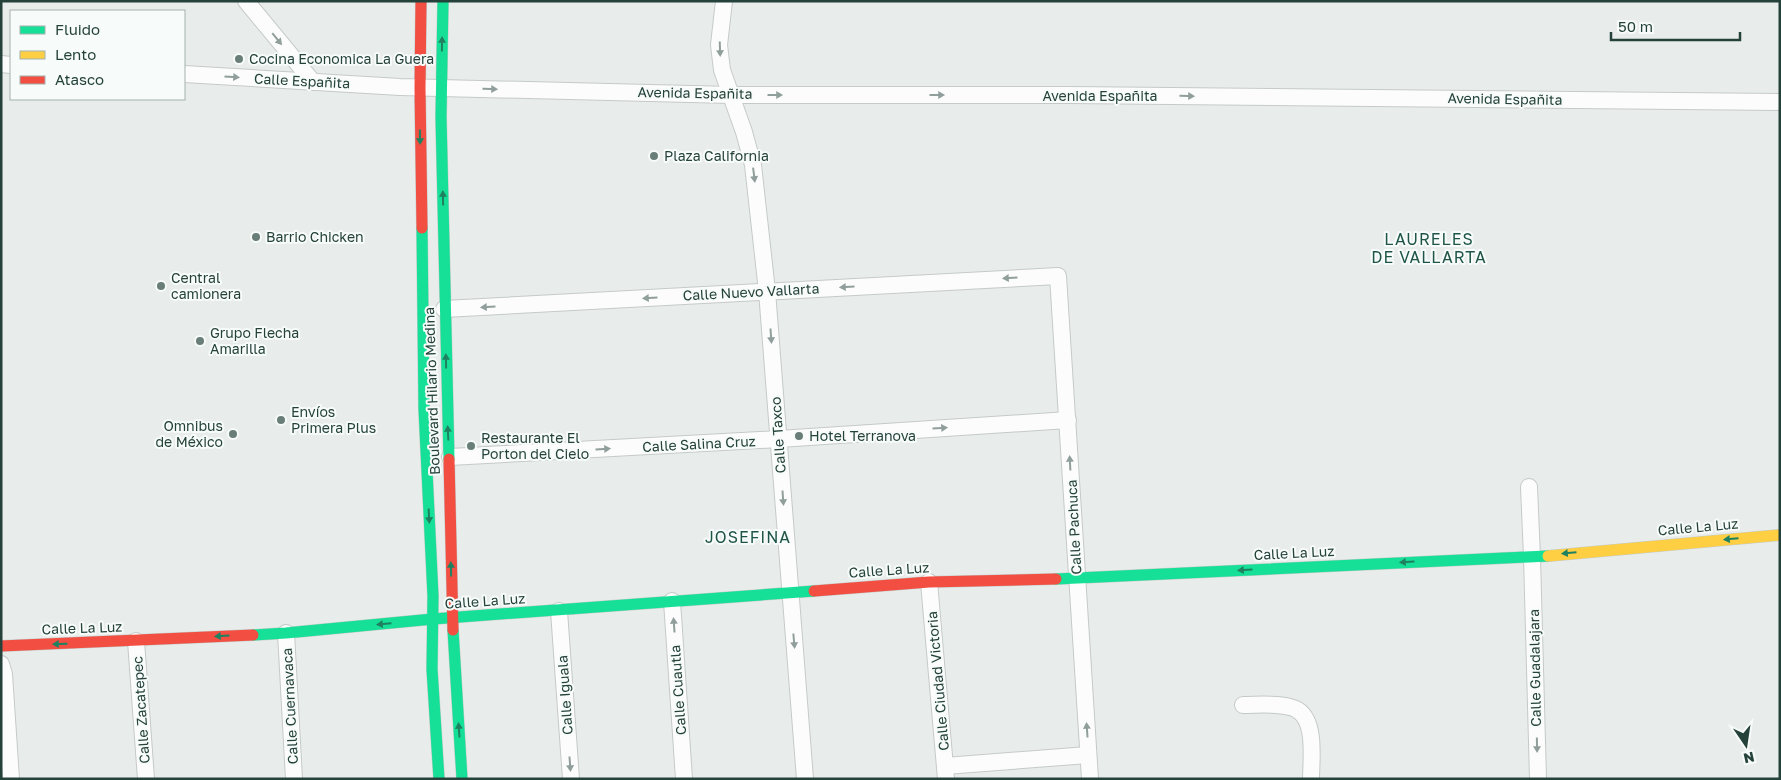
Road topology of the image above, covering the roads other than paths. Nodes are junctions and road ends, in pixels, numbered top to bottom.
1 (246, 1) edge
2 (421, 1) edge
3 (443, 1) edge
4 (724, 1) edge
5 (185, 74) edge
6 (313, 82) junction
7 (420, 88) junction
8 (441, 88) junction
9 (731, 94) junction
10 (1780, 102) edge
11 (1058, 276) joint
12 (768, 291) junction
13 (444, 309) junction
14 (1068, 420) junction
15 (779, 439) junction
16 (450, 457) junction
17 (1529, 487) dead end
18 (1780, 535) edge
19 (1532, 557) junction
20 (1077, 578) junction
21 (929, 582) junction
22 (790, 593) junction
23 (672, 601) junction
24 (559, 611) junction
25 (452, 618) junction
26 (432, 619) junction
27 (286, 633) junction
28 (136, 641) junction
29 (1, 646) edge
30 (1, 664) edge
31 (1243, 705) dead end
32 (1088, 755) junction
33 (945, 772) edge
34 (11, 779) edge
35 (146, 779) edge
36 (294, 779) edge
37 (439, 779) edge
38 (462, 779) edge
39 (571, 779) edge
40 (684, 779) edge
41 (805, 779) edge
42 (1090, 779) edge
43 (1311, 779) edge
44 (1538, 779) edge

1 -> 6 street
2 - 7 street, Boulevard Hilario Medina
8 -> 3 street, Boulevard Hilario Medina
4 -> 9 street, Calle Taxco
5 -> 6 street, Calle Españita
6 - 7 street, Calle Españita
7 - 8 street, Avenida Españita
7 -> 26 street, Boulevard Hilario Medina
8 -> 9 street, Avenida Españita
13 -> 8 street, Boulevard Hilario Medina
9 -> 10 street, Avenida Españita
9 -> 12 street, Calle Taxco
11 -> 12 street, Calle Nuevo Vallarta
11 - 14 street, Calle Pachuca
12 -> 13 street, Calle Nuevo Vallarta
12 -> 15 street, Calle Taxco
16 -> 13 street, Boulevard Hilario Medina
15 -> 14 street, Calle Salina Cruz
20 -> 14 street, Calle Pachuca
16 -> 15 street, Calle Salina Cruz
15 -> 22 street, Calle Taxco
25 -> 16 street, Boulevard Hilario Medina
17 - 19 street, Calle Guadalajara
18 -> 19 street, Calle La Luz
19 -> 20 street, Calle La Luz
19 -> 44 street, Calle Guadalajara
20 - 21 street, Calle La Luz
32 -> 20 street, Calle Pachuca
21 - 22 street, Calle La Luz
21 - 33 street, Calle Ciudad Victoria
22 - 23 street, Calle La Luz
22 -> 41 street, Calle Taxco
23 - 24 street, Calle La Luz
40 -> 23 street, Calle Cuautla
24 - 25 street, Calle La Luz
24 -> 39 street, Calle Iguala
25 - 26 street, Calle La Luz
38 -> 25 street, Boulevard Hilario Medina
26 -> 27 street, Calle La Luz
26 - 37 street, Boulevard Hilario Medina
27 -> 28 street, Calle La Luz
27 - 36 street, Calle Cuernavaca
28 -> 29 street, Calle La Luz
28 - 35 street, Calle Zacatepec
30 - 34 street
31 - 43 street
32 - 33 street
32 - 42 street, Calle Pachuca

